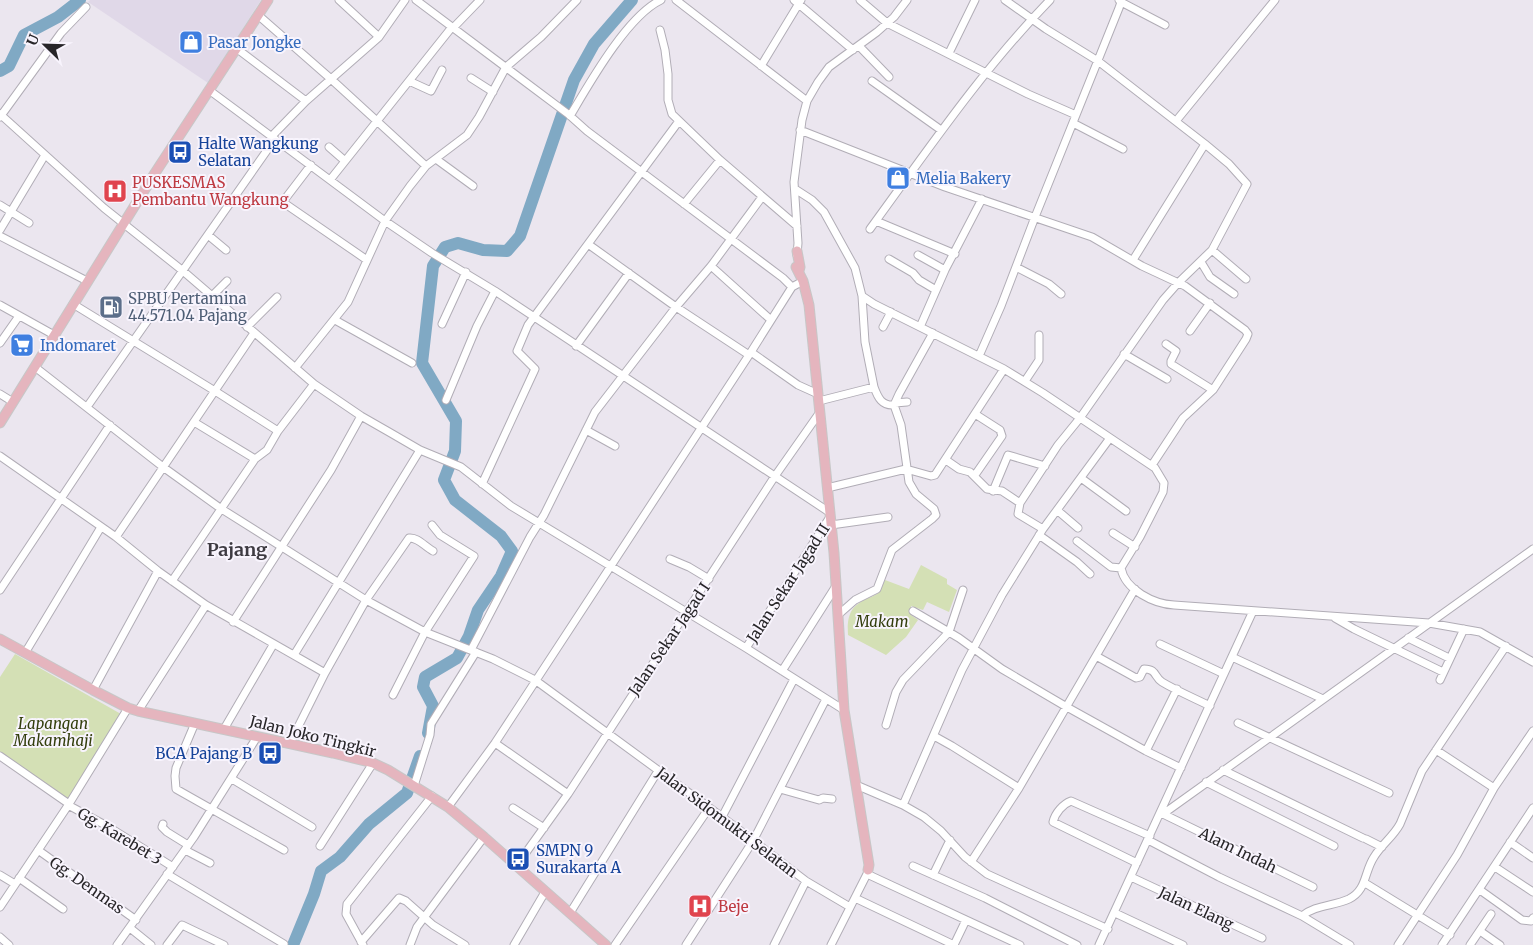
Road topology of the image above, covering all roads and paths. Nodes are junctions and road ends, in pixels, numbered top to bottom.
1 (268, 0) edge
2 (339, 0) edge
3 (405, 0) edge
4 (416, 0) edge
5 (480, 0) edge
6 (577, 0) edge
7 (661, 0) edge
8 (676, 0) edge
9 (860, 0) edge
10 (907, 0) edge
11 (975, 0) edge
12 (1005, 0) edge
13 (1050, 0) edge
14 (1275, 0) edge
15 (798, 1) edge
16 (1120, 1) edge
17 (86, 7) dead end
18 (258, 15) junction
19 (1032, 19) junction
20 (887, 23) junction
21 (1165, 25) dead end
22 (453, 28) junction
23 (660, 30) dead end
24 (379, 37) junction
25 (859, 46) junction
26 (236, 48) junction
27 (852, 50) junction
28 (949, 53) junction
29 (1098, 61) junction
30 (760, 66) junction
31 (506, 68) junction
32 (442, 70) dead end
33 (986, 72) junction
34 (889, 77) dead end
35 (472, 78) dead end
36 (331, 79) junction
37 (409, 81) junction
38 (872, 81) dead end
39 (209, 90) junction
40 (493, 92) junction
41 (306, 101) junction
42 (806, 101) junction
43 (0, 115) edge
44 (569, 115) junction
45 (1076, 115) junction
46 (376, 121) junction
47 (679, 121) junction
48 (1176, 121) junction
49 (1073, 124) junction
50 (800, 130) junction
51 (941, 130) junction
52 (274, 138) junction
53 (1204, 144) junction
54 (329, 147) dead end
55 (1123, 149) dead end
56 (45, 155) junction
57 (436, 159) junction
58 (720, 160) junction
59 (345, 161) junction
60 (311, 165) junction
61 (426, 166) junction
62 (643, 172) junction
63 (911, 174) junction
64 (330, 180) junction
65 (473, 186) dead end
66 (794, 189) junction
67 (762, 197) junction
68 (982, 199) junction
69 (684, 204) junction
70 (0, 205) edge
71 (11, 212) junction
72 (1035, 217) junction
73 (385, 221) junction
74 (876, 221) junction
75 (29, 223) dead end
76 (123, 224) junction
77 (797, 226) junction
78 (0, 230) edge
79 (870, 230) dead end
80 (208, 235) junction
81 (0, 236) edge
82 (730, 239) junction
83 (588, 244) junction
84 (226, 250) dead end
85 (1212, 250) junction
86 (798, 251) joint
87 (955, 254) junction
88 (918, 255) dead end
89 (367, 260) junction
90 (889, 260) dead end
91 (1133, 260) junction
92 (1201, 262) junction
93 (711, 266) junction
94 (1016, 267) junction
95 (797, 269) junction
96 (945, 270) junction
97 (183, 271) junction
98 (466, 272) junction
99 (629, 273) junction
100 (783, 278) junction
101 (1246, 279) dead end
102 (88, 281) junction
103 (227, 281) dead end
104 (803, 281) junction
105 (1178, 283) junction
106 (792, 286) junction
107 (936, 290) junction
108 (494, 291) junction
109 (1061, 294) dead end
110 (1234, 294) dead end
111 (212, 296) junction
112 (862, 296) junction
113 (276, 297) dead end
114 (1210, 303) junction
115 (74, 304) junction
116 (0, 305) edge
117 (676, 307) junction
118 (891, 312) junction
119 (19, 316) junction
120 (533, 317) junction
121 (335, 320) junction
122 (771, 320) junction
123 (442, 324) dead end
124 (247, 327) junction
125 (883, 327) dead end
126 (920, 327) junction
127 (1190, 331) dead end
128 (254, 333) junction
129 (932, 333) junction
130 (54, 335) junction
131 (1039, 335) dead end
132 (133, 340) junction
133 (0, 344) edge
134 (1166, 344) dead end
135 (576, 346) junction
136 (750, 353) junction
137 (1124, 354) junction
138 (979, 356) junction
139 (412, 363) dead end
140 (35, 367) junction
141 (296, 368) junction
142 (1004, 369) junction
143 (624, 377) junction
144 (1166, 379) dead end
145 (1025, 381) junction
146 (314, 384) junction
147 (874, 387) junction
148 (1213, 390) junction
149 (215, 391) junction
150 (0, 394) edge
151 (819, 397) junction
152 (446, 400) dead end
153 (13, 402) junction
154 (907, 402) dead end
155 (895, 404) junction
156 (87, 407) junction
157 (820, 412) junction
158 (975, 414) junction
159 (361, 416) junction
160 (1080, 418) junction
161 (194, 422) junction
162 (0, 423) edge
163 (110, 425) junction
164 (701, 426) junction
165 (586, 430) junction
166 (278, 431) junction
167 (1110, 438) junction
168 (614, 446) dead end
169 (420, 450) junction
170 (0, 456) edge
171 (256, 459) junction
172 (946, 460) junction
173 (1152, 465) junction
174 (1045, 466) junction
175 (163, 467) junction
176 (906, 469) junction
177 (975, 475) junction
178 (775, 476) junction
179 (1081, 478) junction
180 (482, 484) junction
181 (827, 488) junction
182 (993, 491) junction
183 (60, 498) junction
184 (828, 501) junction
185 (1020, 503) junction
186 (818, 504) junction
187 (220, 508) junction
188 (1057, 510) junction
189 (1126, 511) dead end
190 (888, 517) dead end
191 (830, 518) junction
192 (539, 522) junction
193 (432, 525) dead end
194 (101, 527) junction
195 (1078, 528) dead end
196 (1041, 532) junction
197 (1113, 532) dead end
198 (116, 537) junction
199 (1077, 541) dead end
200 (281, 547) junction
201 (1135, 547) junction
202 (1533, 548) edge
203 (433, 551) dead end
204 (670, 559) dead end
205 (610, 566) junction
206 (1121, 568) junction
207 (158, 571) junction
208 (1090, 574) dead end
209 (709, 579) junction
210 (172, 581) junction
211 (339, 584) junction
212 (836, 586) junction
213 (1135, 589) junction
214 (0, 590) edge
215 (963, 590) dead end
216 (366, 600) junction
217 (206, 605) junction
218 (914, 611) dead end
219 (1253, 611) junction
220 (688, 612) junction
221 (838, 615) junction
222 (1335, 618) junction
223 (233, 622) junction
224 (1429, 623) junction
225 (1464, 628) junction
226 (425, 632) junction
227 (949, 632) junction
228 (1408, 638) junction
229 (0, 639) edge
230 (1160, 644) dead end
231 (273, 645) junction
232 (1506, 646) junction
233 (746, 648) junction
234 (1394, 648) junction
235 (973, 649) junction
236 (470, 650) junction
237 (25, 653) junction
238 (294, 655) junction
239 (1096, 656) junction
240 (1232, 657) junction
241 (1449, 658) junction
242 (1533, 662) edge
243 (782, 671) junction
244 (1443, 672) junction
245 (325, 673) junction
246 (1224, 674) junction
247 (794, 679) junction
248 (535, 680) junction
249 (1440, 680) dead end
250 (1177, 689) junction
251 (93, 690) junction
252 (843, 694) junction
253 (393, 695) dead end
254 (1323, 699) junction
255 (829, 700) junction
256 (1065, 706) junction
257 (1210, 706) junction
258 (128, 708) junction
259 (844, 710) junction
260 (138, 711) junction
261 (195, 723) junction
262 (1238, 723) dead end
263 (886, 725) dead end
264 (224, 729) junction
265 (1533, 730) edge
266 (607, 734) junction
267 (934, 736) junction
268 (258, 737) junction
269 (1268, 738) junction
270 (290, 743) junction
271 (495, 743) junction
272 (1436, 750) junction
273 (1146, 751) junction
274 (0, 756) edge
275 (373, 763) junction
276 (1181, 768) junction
277 (1223, 770) junction
278 (658, 771) junction
279 (232, 779) junction
280 (1206, 782) junction
281 (856, 784) junction
282 (413, 785) junction
283 (1019, 788) junction
284 (1494, 788) junction
285 (780, 789) junction
286 (1389, 793) dead end
287 (568, 794) junction
288 (432, 796) junction
289 (832, 799) dead end
290 (68, 804) junction
291 (904, 805) junction
292 (448, 807) junction
293 (213, 808) junction
294 (513, 808) dead end
295 (709, 808) junction
296 (1533, 808) edge
297 (1161, 814) junction
298 (722, 817) junction
299 (1526, 819) junction
300 (162, 824) dead end
301 (1533, 824) edge
302 (312, 827) dead end
303 (544, 828) junction
304 (484, 837) junction
305 (1149, 838) junction
306 (950, 840) junction
307 (753, 841) junction
308 (1510, 842) junction
309 (320, 846) dead end
310 (1334, 846) dead end
311 (187, 847) junction
312 (1382, 847) junction
313 (38, 850) junction
314 (284, 850) dead end
315 (1533, 858) edge
316 (971, 862) junction
317 (210, 863) dead end
318 (1137, 863) junction
319 (516, 866) junction
320 (913, 866) dead end
321 (172, 867) junction
322 (1495, 867) junction
323 (867, 872) junction
324 (167, 874) junction
325 (0, 875) edge
326 (933, 875) junction
327 (1130, 878) junction
328 (17, 881) junction
329 (806, 881) junction
330 (1365, 882) junction
331 (1313, 887) dead end
332 (1480, 890) junction
333 (545, 892) junction
334 (1533, 892) edge
335 (856, 899) junction
336 (0, 907) edge
337 (850, 908) junction
338 (63, 909) dead end
339 (570, 913) junction
340 (1115, 913) junction
341 (1491, 914) dead end
342 (1302, 916) junction
343 (1417, 916) junction
344 (425, 917) junction
345 (1533, 918) edge
346 (136, 920) junction
347 (966, 920) junction
348 (130, 928) junction
349 (1108, 929) junction
350 (1480, 931) junction
351 (1445, 932) junction
352 (0, 937) edge
353 (1262, 938) dead end
354 (362, 943) edge
355 (284, 944) edge
356 (9, 945) edge
357 (117, 945) edge
358 (152, 945) edge
359 (167, 945) edge
360 (224, 945) edge
361 (410, 945) edge
362 (464, 945) edge
363 (514, 945) edge
364 (606, 945) edge
365 (615, 945) edge
366 (686, 945) edge
367 (774, 945) edge
368 (831, 945) edge
369 (954, 945) edge
370 (1020, 945) edge
371 (1077, 945) edge
372 (1099, 945) edge
373 (1183, 945) edge
374 (1350, 945) edge
375 (1398, 945) edge
376 (1442, 945) edge
377 (1470, 945) edge
378 (1500, 945) edge

1 - 18 main road
2 - 24 street
3 - 24 street
4 - 22 street
5 - 22 street
6 - 31 street
7 - 44 street
8 - 30 street
9 - 20 street
10 - 20 street
11 - 28 street
12 - 19 street
13 - 19 street
14 - 48 street
15 - 27 street
15 - 30 street
16 - 21 street
16 - 29 street
17 - 43 street
18 - 26 main road
18 - 36 street
19 - 29 street
19 - 33 street
20 - 25 street
20 - 28 street
22 - 31 street
22 - 37 street
23 - 47 street
24 - 36 street
25 - 27 street
25 - 34 street
26 - 39 main road
26 - 41 street
27 - 42 street
28 - 33 street
29 - 45 street
29 - 48 street
30 - 42 street
31 - 40 street
31 - 44 street
32 - 37 street
33 - 45 street
33 - 51 street
35 - 40 street
36 - 41 street
36 - 46 street
37 - 46 street
38 - 51 street
39 - 52 street
39 - 76 main road
40 - 57 street
41 - 52 street
42 - 50 street
43 - 56 street
44 - 62 street
45 - 49 street
46 - 59 street
46 - 61 street
47 - 58 street
47 - 62 street
48 - 53 street
49 - 55 street
49 - 72 street
50 - 63 street
50 - 66 street
51 - 63 street
52 - 60 street
52 - 80 street
53 - 85 street
53 - 91 street
54 - 59 street
56 - 71 street
56 - 76 street
57 - 61 street
57 - 65 street
58 - 67 street
58 - 69 street
59 - 64 street
60 - 64 street
60 - 89 street
61 - 73 street
62 - 69 street
62 - 83 street
63 - 68 street
63 - 74 street
64 - 73 street
66 - 77 street
66 - 112 street
67 - 77 street
67 - 82 street
68 - 72 street
68 - 87 street
69 - 82 street
70 - 71 street
71 - 75 street
71 - 78 street
72 - 91 street
72 - 94 street
73 - 89 street
73 - 98 street
74 - 79 street
74 - 87 street
76 - 97 street
76 - 102 main road
77 - 86 street
80 - 84 street
80 - 97 street
81 - 102 street
82 - 93 street
82 - 100 street
83 - 99 street
83 - 120 street
85 - 92 street
85 - 101 street
86 - 95 main road
87 - 96 street
88 - 96 street
89 - 121 street
90 - 107 street
91 - 105 street
92 - 105 street
92 - 110 street
93 - 117 street
93 - 122 street
94 - 109 street
94 - 138 street
95 - 100 street
95 - 104 main road
96 - 107 street
97 - 111 street
97 - 132 street
98 - 108 street
98 - 123 street
99 - 117 street
99 - 135 street
100 - 106 street
102 - 115 main road
103 - 111 street
104 - 106 street
104 - 151 main road
105 - 114 street
105 - 137 street
106 - 122 street
107 - 126 street
108 - 120 street
108 - 152 street
111 - 124 street
112 - 118 street
112 - 147 street
113 - 124 street
114 - 127 street
114 - 148 street
115 - 130 main road
115 - 132 street
116 - 119 street
117 - 136 street
117 - 143 street
118 - 125 street
118 - 126 street
119 - 130 street
119 - 133 street
120 - 135 street
120 - 180 street
121 - 139 street
121 - 141 street
122 - 136 street
124 - 128 street
126 - 129 street
128 - 141 street
128 - 149 street
129 - 138 street
129 - 155 street
130 - 140 main road
131 - 145 street
132 - 149 street
132 - 156 street
134 - 148 street
135 - 143 street
136 - 151 street
136 - 164 street
137 - 144 street
137 - 160 street
138 - 142 street
140 - 153 main road
140 - 156 street, Jalan Sidomukti Selatan
141 - 146 street
142 - 145 street
142 - 158 street
143 - 164 street
143 - 165 street
145 - 160 street
146 - 159 street
146 - 166 street
147 - 151 street
147 - 155 street
148 - 173 street
149 - 161 street
149 - 166 street
150 - 153 street
151 - 157 main road
153 - 162 main road
154 - 155 street
155 - 176 street
156 - 163 street, Jalan Sidomukti Selatan
157 - 178 street, Jalan Sekar Jagad I
157 - 181 main road
158 - 172 street
158 - 177 street
159 - 169 street
159 - 200 street
160 - 167 street
160 - 174 street
161 - 171 street
161 - 175 street
163 - 175 street, Jalan Sidomukti Selatan
163 - 183 street
164 - 178 street
164 - 205 street
165 - 168 street
165 - 192 street
166 - 171 street
167 - 173 street
167 - 179 street
169 - 180 street
169 - 211 street
170 - 183 street
171 - 187 street
172 - 176 street
172 - 177 street
173 - 201 street
174 - 182 street
174 - 185 street
175 - 187 street, Jalan Sidomukti Selatan
175 - 198 street
176 - 181 street
176 - 221 street
177 - 182 street
178 - 186 street
178 - 209 street, Jalan Sekar Jagad I
179 - 188 street
179 - 189 street
180 - 192 street
181 - 184 main road
182 - 185 street
183 - 194 street
183 - 214 street
184 - 186 street
184 - 191 main road
185 - 196 street
186 - 191 street
187 - 200 street, Jalan Sidomukti Selatan
187 - 210 street
188 - 195 street
188 - 196 street
190 - 191 street
191 - 212 main road
191 - 233 street, Jalan Sekar Jagad II
192 - 205 street
192 - 236 street
193 - 226 street
194 - 198 street
194 - 237 street
196 - 208 street
196 - 235 street
197 - 201 street
198 - 207 street
199 - 206 street
200 - 211 street, Jalan Sidomukti Selatan
200 - 223 street
201 - 206 street
202 - 224 street
203 - 216 street
204 - 209 street
205 - 220 street
205 - 248 street
206 - 213 street
207 - 210 street
207 - 251 street
209 - 220 street, Jalan Sekar Jagad I
210 - 217 street
211 - 216 street, Jalan Sidomukti Selatan
211 - 238 street
212 - 221 main road
212 - 243 street
213 - 219 street
213 - 239 street
215 - 227 street
216 - 226 street, Jalan Sidomukti Selatan
216 - 245 street
217 - 223 street
217 - 260 street
218 - 227 street
219 - 222 street
219 - 240 street
220 - 233 street
220 - 266 street, Jalan Sekar Jagad I
221 - 252 main road
222 - 224 street
222 - 234 street
223 - 231 street
224 - 225 street
224 - 228 street
225 - 232 street
225 - 241 street
226 - 236 street, Jalan Sidomukti Selatan
226 - 253 street
227 - 235 street
227 - 263 street
228 - 234 street
228 - 241 street
229 - 237 main road, Jalan Joko Tingkir
230 - 246 street
231 - 238 street
231 - 264 street
232 - 242 street
232 - 272 street
233 - 243 street
234 - 244 street
234 - 254 street
235 - 256 street
235 - 267 street
236 - 248 street, Jalan Sidomukti Selatan
236 - 282 street
237 - 251 main road, Jalan Joko Tingkir
238 - 245 street
239 - 250 street
239 - 256 street
240 - 246 street
240 - 254 street
241 - 244 street
243 - 247 street
244 - 249 street
245 - 270 street
246 - 257 street
247 - 255 street
247 - 298 street
248 - 266 street, Jalan Sidomukti Selatan
248 - 271 street
250 - 257 street
250 - 273 street
251 - 258 main road, Jalan Joko Tingkir
252 - 255 street
252 - 259 main road
254 - 269 street
255 - 259 street
255 - 285 street
256 - 273 street
256 - 283 street
257 - 276 street
258 - 260 main road, Jalan Joko Tingkir
258 - 290 street
259 - 281 main road
260 - 261 main road, Jalan Joko Tingkir
261 - 264 main road, Jalan Joko Tingkir
261 - 293 street
262 - 269 street
264 - 268 main road, Jalan Joko Tingkir
265 - 284 street
266 - 278 street, Jalan Sidomukti Selatan
266 - 287 street, Jalan Sekar Jagad I
267 - 283 street
267 - 291 street
268 - 270 main road, Jalan Joko Tingkir
268 - 279 street
269 - 277 street
269 - 286 street
270 - 275 main road, Jalan Joko Tingkir
271 - 287 street
271 - 292 street
272 - 284 street
272 - 312 street
273 - 276 street
274 - 290 street, Gg. Karebet 3
275 - 282 main road, Jalan Joko Tingkir
275 - 309 street
276 - 297 street
277 - 280 street
277 - 312 street
278 - 295 street, Jalan Sidomukti Selatan
278 - 339 street
279 - 293 street
279 - 302 street
280 - 297 street
280 - 310 street
281 - 291 street
281 - 323 main road
282 - 288 main road, Jalan Joko Tingkir
283 - 316 street
284 - 343 street
285 - 289 street
285 - 307 street
287 - 303 street, Jalan Sekar Jagad I
288 - 292 main road, Jalan Joko Tingkir
288 - 354 street
290 - 313 street
290 - 321 street, Gg. Karebet 3
291 - 306 street
292 - 304 main road, Jalan Joko Tingkir
293 - 311 street
293 - 314 street
294 - 303 street
295 - 298 street, Jalan Sidomukti Selatan
295 - 365 street
296 - 299 street
297 - 305 street
297 - 331 street, Alam Indah
298 - 307 street, Jalan Sidomukti Selatan
299 - 301 street
299 - 308 street
300 - 311 street
303 - 319 street, Jalan Sekar Jagad I
304 - 319 main road, Jalan Joko Tingkir
304 - 344 street
305 - 318 street
305 - 318 street
305 - 342 street
306 - 316 street
306 - 326 street
307 - 329 street, Jalan Sidomukti Selatan
307 - 366 street
308 - 315 street
308 - 322 street
311 - 317 street
311 - 321 street
312 - 330 street
313 - 328 street
313 - 346 street, Gg. Denmas
316 - 349 street
318 - 327 street
319 - 333 main road, Jalan Joko Tingkir
320 - 326 street
321 - 324 street
322 - 332 street
322 - 334 street
323 - 335 street
323 - 347 street
324 - 346 street
324 - 355 street
325 - 328 street
326 - 371 street
327 - 340 street
327 - 353 street, Jalan Elang
328 - 336 street
328 - 338 street
329 - 337 street, Jalan Sidomukti Selatan
329 - 367 street
330 - 342 street
330 - 343 street
332 - 345 street
332 - 351 street
333 - 339 main road, Jalan Joko Tingkir
333 - 363 street
335 - 337 street
335 - 369 street
337 - 368 street
339 - 364 main road, Jalan Joko Tingkir
340 - 349 street
340 - 373 street
341 - 350 street
342 - 374 street
343 - 351 street
343 - 375 street
344 - 354 street
344 - 361 street
344 - 362 street
346 - 348 street
347 - 369 street
347 - 370 street
348 - 357 street
348 - 358 street
349 - 372 street
350 - 377 street
350 - 378 street
351 - 376 street
352 - 356 street
359 - 360 street

